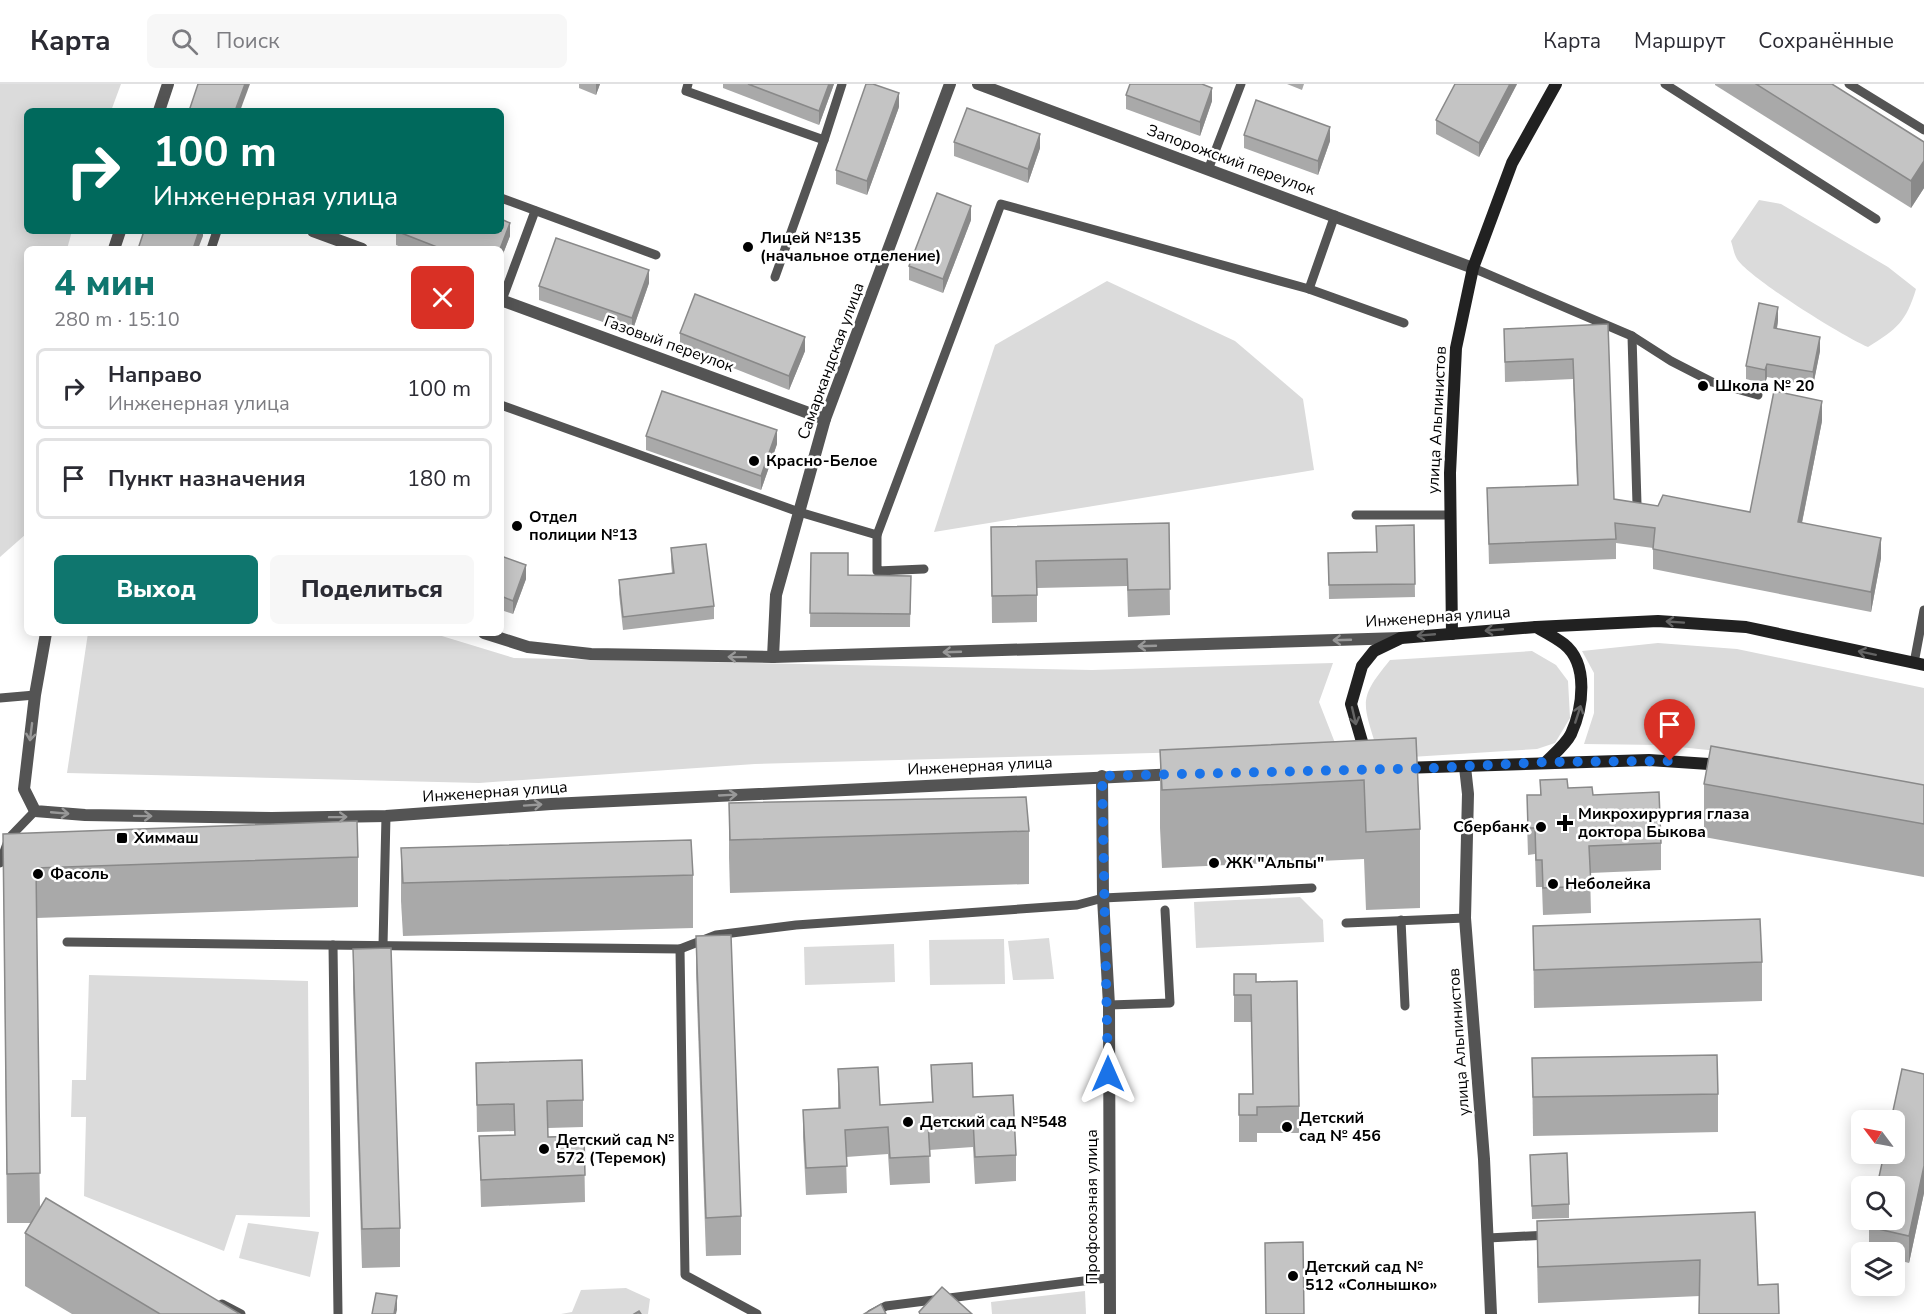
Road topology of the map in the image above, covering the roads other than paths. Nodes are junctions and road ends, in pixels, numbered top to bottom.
1 (168, 84) edge
2 (688, 84) edge
3 (842, 84) edge
4 (950, 84) edge
5 (978, 84) edge
6 (1241, 84) edge
7 (1556, 84) edge
8 (1665, 84) edge
9 (1849, 84) edge
10 (160, 108) edge
11 (1924, 130) edge
12 (824, 140) junction
13 (1209, 170) junction
14 (504, 199) edge
15 (535, 211) junction
16 (1335, 215) junction
17 (1876, 219) dead end
18 (321, 234) edge
19 (354, 246) edge
20 (656, 255) dead end
21 (1473, 268) junction
22 (775, 277) dead end
23 (1309, 290) junction
24 (504, 295) edge
25 (504, 301) edge
26 (1404, 323) dead end
27 (1632, 336) junction
28 (1758, 394) dead end
29 (504, 406) edge
30 (825, 419) junction
31 (1637, 504) edge
32 (799, 512) junction
33 (1356, 515) dead end
34 (1450, 515) junction
35 (877, 535) junction
36 (924, 569) dead end
37 (1924, 610) edge
38 (1536, 627) junction
39 (1452, 634) junction
40 (45, 636) edge
41 (493, 636) edge
42 (1401, 638) junction
43 (772, 657) junction
44 (1919, 664) edge
45 (35, 695) junction
46 (0, 698) edge
47 (1546, 762) junction
48 (1465, 767) junction
49 (1742, 768) edge
50 (1185, 774) edge
51 (1102, 776) junction
52 (36, 811) junction
53 (386, 816) junction
54 (0, 863) edge
55 (1312, 888) dead end
56 (1103, 898) junction
57 (1166, 910) dead end
58 (1465, 918) junction
59 (1401, 920) junction
60 (1346, 923) dead end
61 (67, 942) dead end
62 (333, 945) junction
63 (382, 945) junction
64 (680, 949) junction
65 (1109, 1005) junction
66 (1405, 1006) dead end
67 (1557, 1234) edge
68 (1488, 1238) junction
69 (1107, 1278) junction
70 (210, 1297) edge
71 (241, 1314) edge
72 (338, 1314) edge
73 (757, 1314) edge
74 (871, 1314) edge
75 (1110, 1314) edge
76 (1491, 1314) edge

1 - 10 street
2 - 12 lane
3 - 12 lane
4 - 30 street, Самаркандская улица
5 - 13 street, Запорожский переулок
6 - 13 lane
7 - 21 main road, улица Альпинистов
8 - 17 lane
9 - 11 lane
12 - 22 lane
13 - 16 street, Запорожский переулок
14 - 15 lane
15 - 20 lane
15 - 24 lane
16 - 21 street, Запорожский переулок
16 - 23 lane
18 - 19 street
21 - 27 lane
21 - 34 main road, улица Альпинистов
23 - 26 lane
23 - 35 lane
25 - 30 street, Газовый переулок
27 - 28 lane
27 - 31 lane
29 - 32 lane
30 - 32 street, Самаркандская улица
32 - 35 lane
32 - 43 street, Самаркандская улица
33 - 34 lane
34 - 39 main road, улица Альпинистов
35 - 36 lane
37 - 44 lane
38 -> 39 main road, Инженерная улица
44 -> 38 main road, Инженерная улица
47 -> 38 main road
39 -> 42 main road, Инженерная улица
40 - 45 street
43 -> 41 street, Инженерная улица
42 -> 43 street, Инженерная улица
42 -> 48 main road
45 - 46 lane
45 -> 52 street
47 - 48 main road
47 - 49 main road
48 - 58 street, улица Альпинистов
50 - 51 street, Инженерная улица
53 -> 51 street, Инженерная улица
51 - 56 street, Профсоюзная улица
52 -> 53 street, Инженерная улица
52 - 54 lane
53 - 63 lane
55 - 56 lane
56 - 64 lane
56 - 65 street, Профсоюзная улица
57 - 65 lane
58 - 59 lane
58 - 68 street, улица Альпинистов
59 - 60 lane
59 - 66 lane
61 - 62 lane
62 - 63 lane
62 - 72 lane
63 - 64 lane
64 - 73 lane
65 - 69 street, Профсоюзная улица
67 - 68 lane
68 - 76 street, улица Альпинистов
69 - 74 lane
69 - 75 street, Профсоюзная улица
70 - 71 lane

